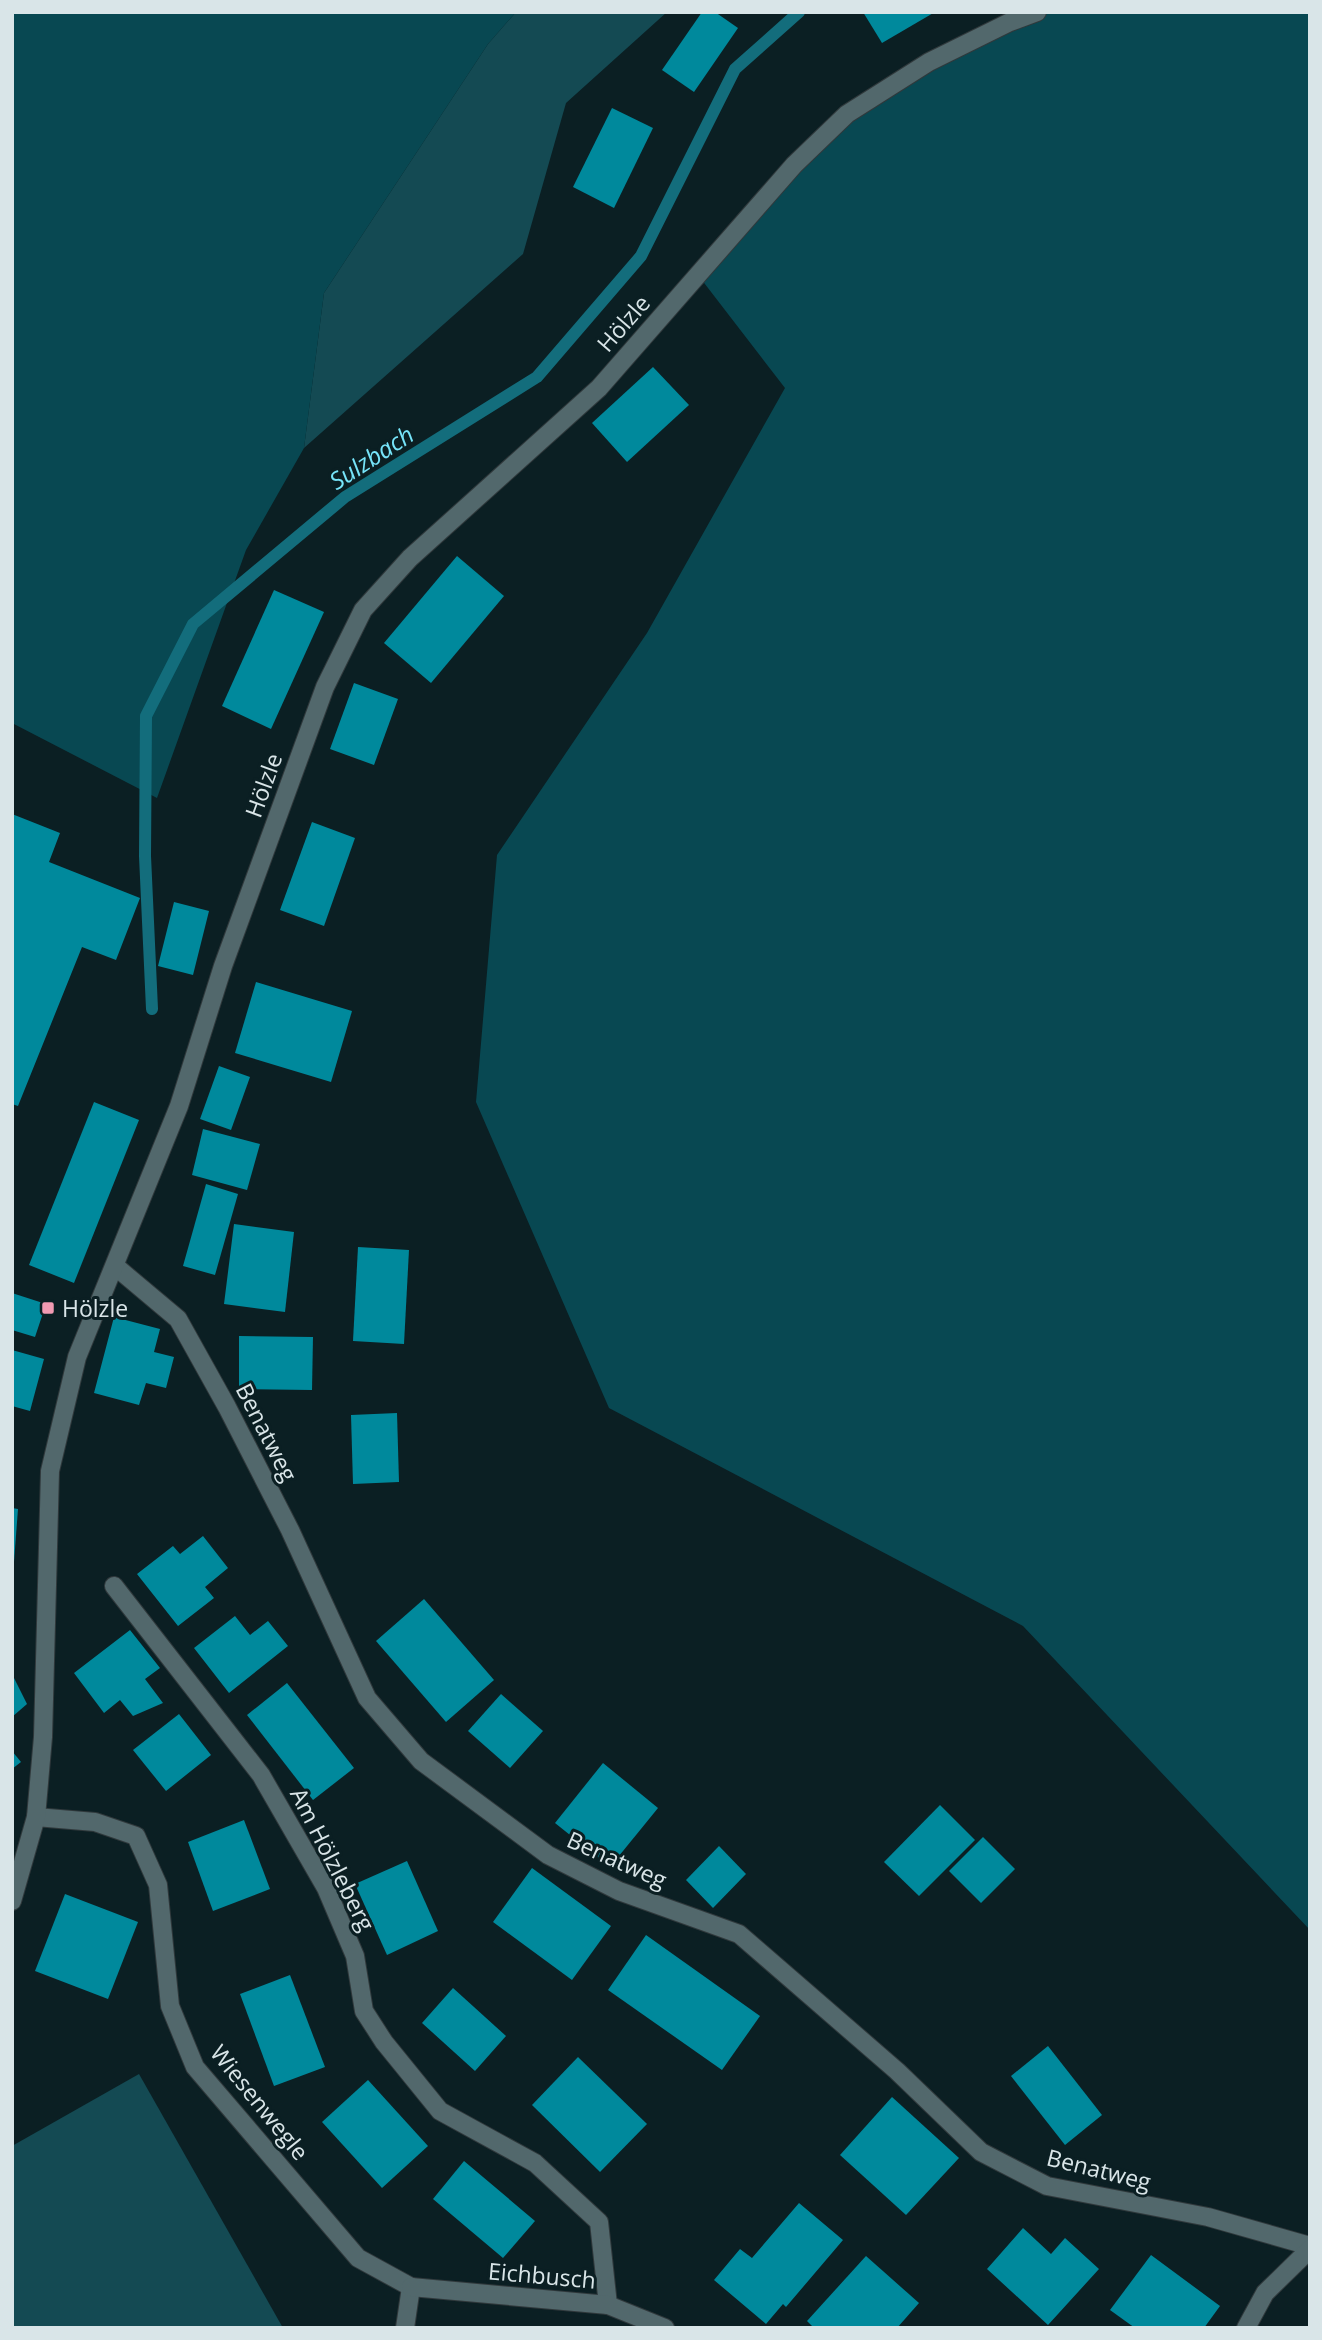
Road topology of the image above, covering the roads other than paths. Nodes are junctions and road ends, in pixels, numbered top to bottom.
1 (1037, 12) edge
2 (115, 1266) junction
3 (114, 1587) dead end
4 (36, 1817) junction
5 (12, 1901) edge
6 (1310, 2247) edge
7 (411, 2287) junction
8 (608, 2305) junction
9 (405, 2328) edge
10 (665, 2328) edge
11 (1245, 2328) edge

1 - 2 street, Hölzle
2 - 4 street, Hölzle
2 - 6 street, Benatweg
3 - 8 street, Am Hölzleberg
4 - 5 street, Hölzle
4 - 7 street, Wiesenwegle
6 - 11 street
7 - 8 street, Eichbusch
7 - 9 street
8 - 10 street, Eichbusch

